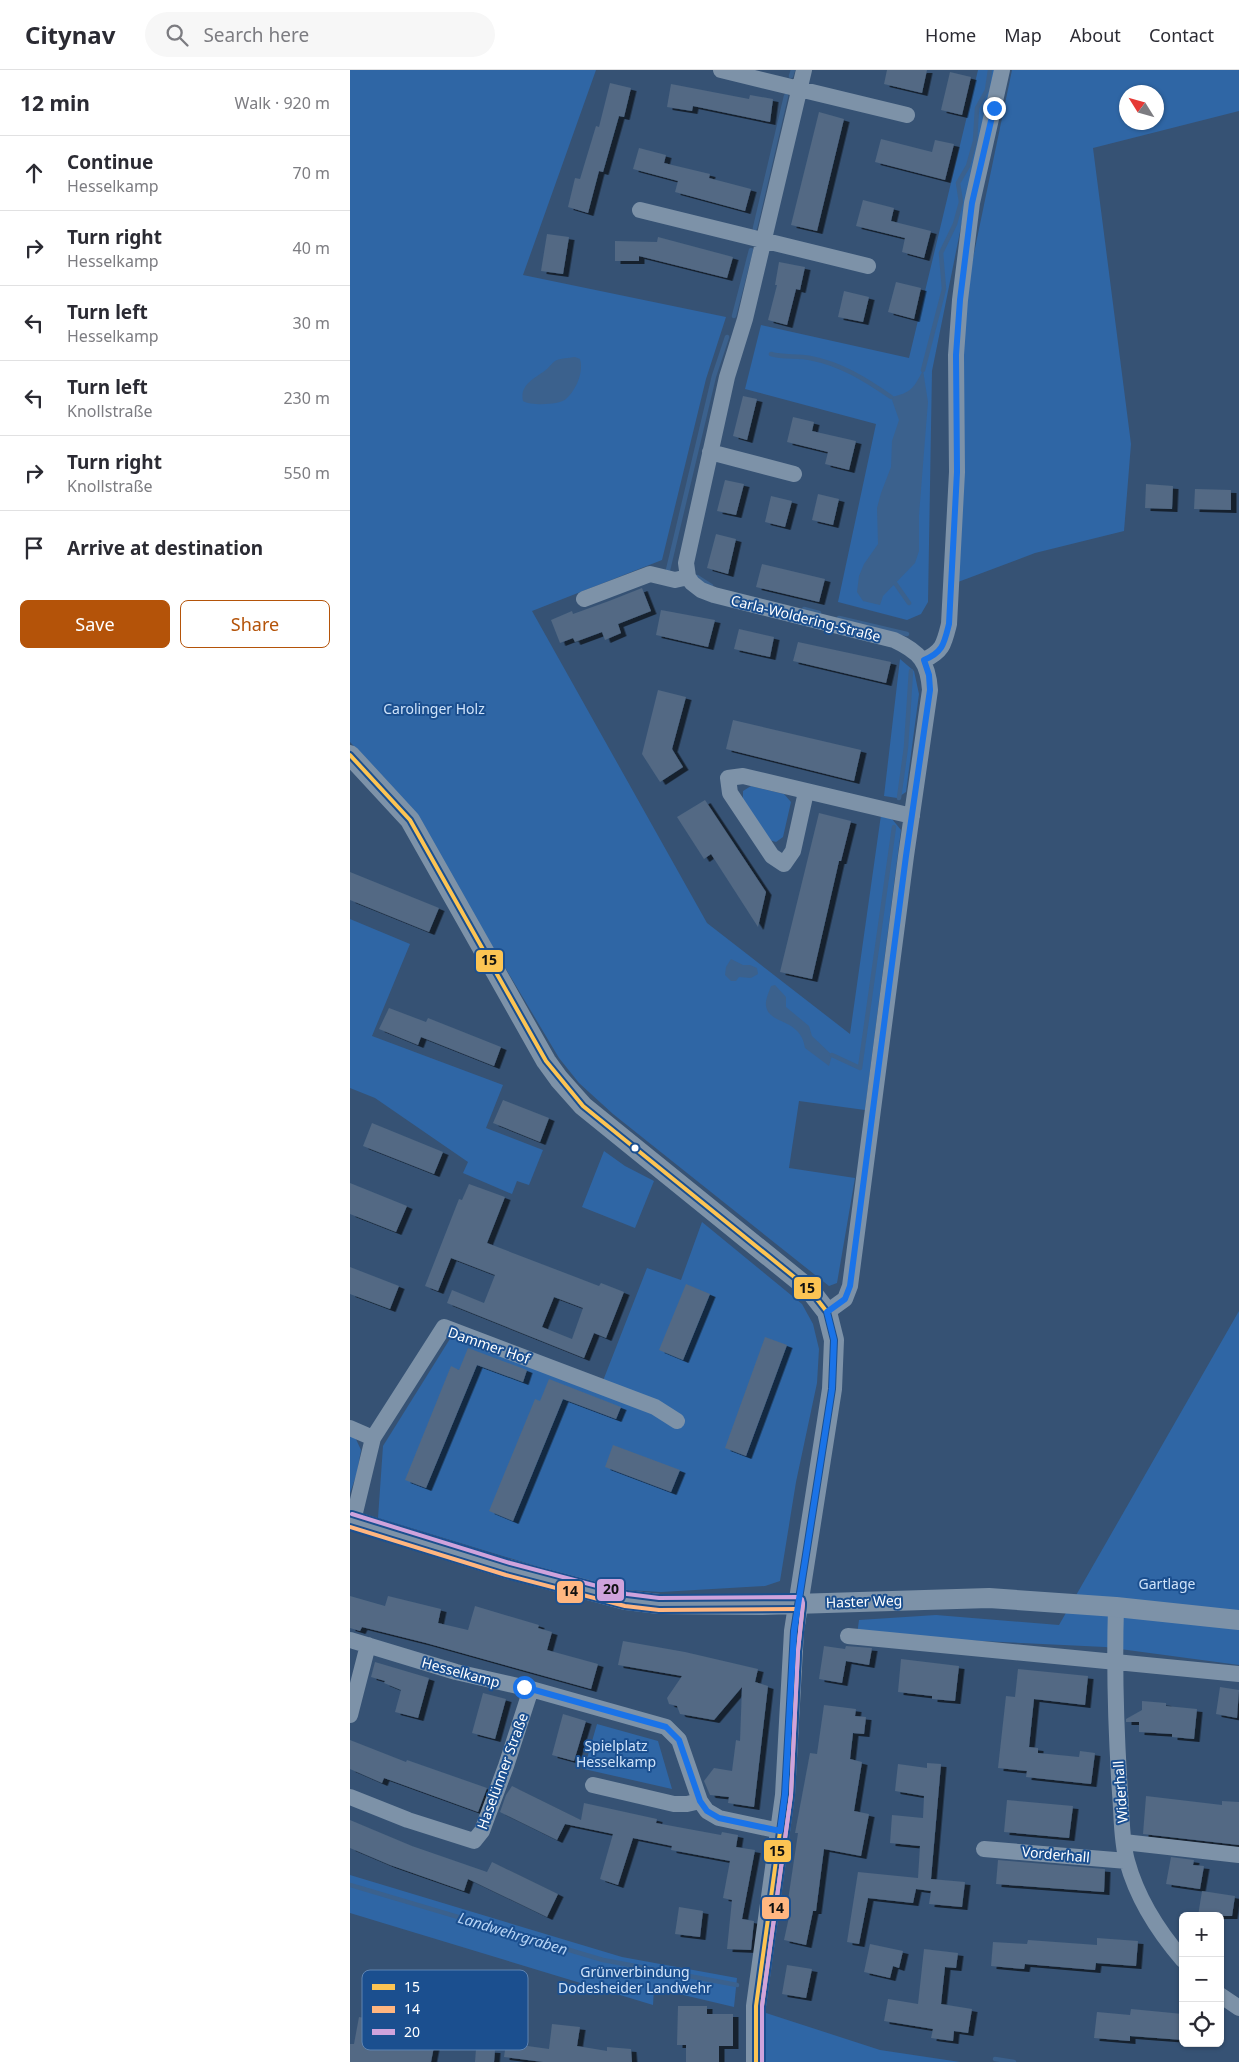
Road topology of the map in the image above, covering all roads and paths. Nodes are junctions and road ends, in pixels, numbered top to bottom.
1 (721, 70) edge
2 (804, 70) edge
3 (1002, 70) edge
4 (799, 89) junction
5 (907, 116) dead end
6 (640, 210) dead end
7 (763, 241) junction
8 (868, 266) dead end
9 (710, 452) junction
10 (794, 474) dead end
11 (688, 577) junction
12 (584, 599) dead end
13 (924, 660) junction
14 (350, 755) edge
15 (806, 792) junction
16 (912, 816) junction
17 (827, 1312) junction
18 (677, 1421) dead end
19 (350, 1428) edge
20 (374, 1438) junction
21 (351, 1521) edge
22 (797, 1603) junction
23 (1116, 1607) junction
24 (1239, 1620) edge
25 (848, 1636) dead end
26 (350, 1640) edge
27 (368, 1645) junction
28 (1114, 1661) junction
29 (1239, 1674) edge
30 (531, 1689) junction
31 (350, 1715) edge
32 (593, 1786) dead end
33 (350, 1797) edge
34 (700, 1801) junction
35 (780, 1831) junction
36 (1124, 1842) junction
37 (984, 1849) dead end
38 (1239, 1855) edge
39 (1126, 1861) junction
40 (1181, 1957) edge
41 (1224, 1998) edge
42 (1239, 2008) edge
43 (756, 2062) edge

1 - 4 street
2 - 4 street
3 - 13 street
4 - 5 street
4 - 7 street
6 - 7 street
7 - 8 street
7 - 9 street
9 - 10 street
9 - 11 street
11 - 12 street
11 - 13 street, Carla-Woldering-Straße
13 - 16 street
14 - 17 street
15 - 15 street
15 - 16 street
16 - 17 street
17 - 22 street
18 - 20 street, Dammer Hof
19 - 20 street
20 - 21 street, Dammer Hof
21 - 22 street, Haster Weg
22 - 23 street, Haster Weg
22 - 35 street
23 - 24 street, Haster Weg
23 - 28 street, Widerhall
25 - 28 street
26 - 27 street, Hesselkamp
27 - 30 street, Hesselkamp
27 - 31 street
28 - 29 street
28 - 36 street, Widerhall
30 - 33 street, Haselünner Straße
30 - 34 street, Hesselkamp
32 - 34 street
34 - 35 street, Hesselkamp
35 - 43 street
36 - 38 street
36 - 39 street, Widerhall
37 - 39 street, Vorderhall
39 - 40 street, Widerhall
41 - 42 street

